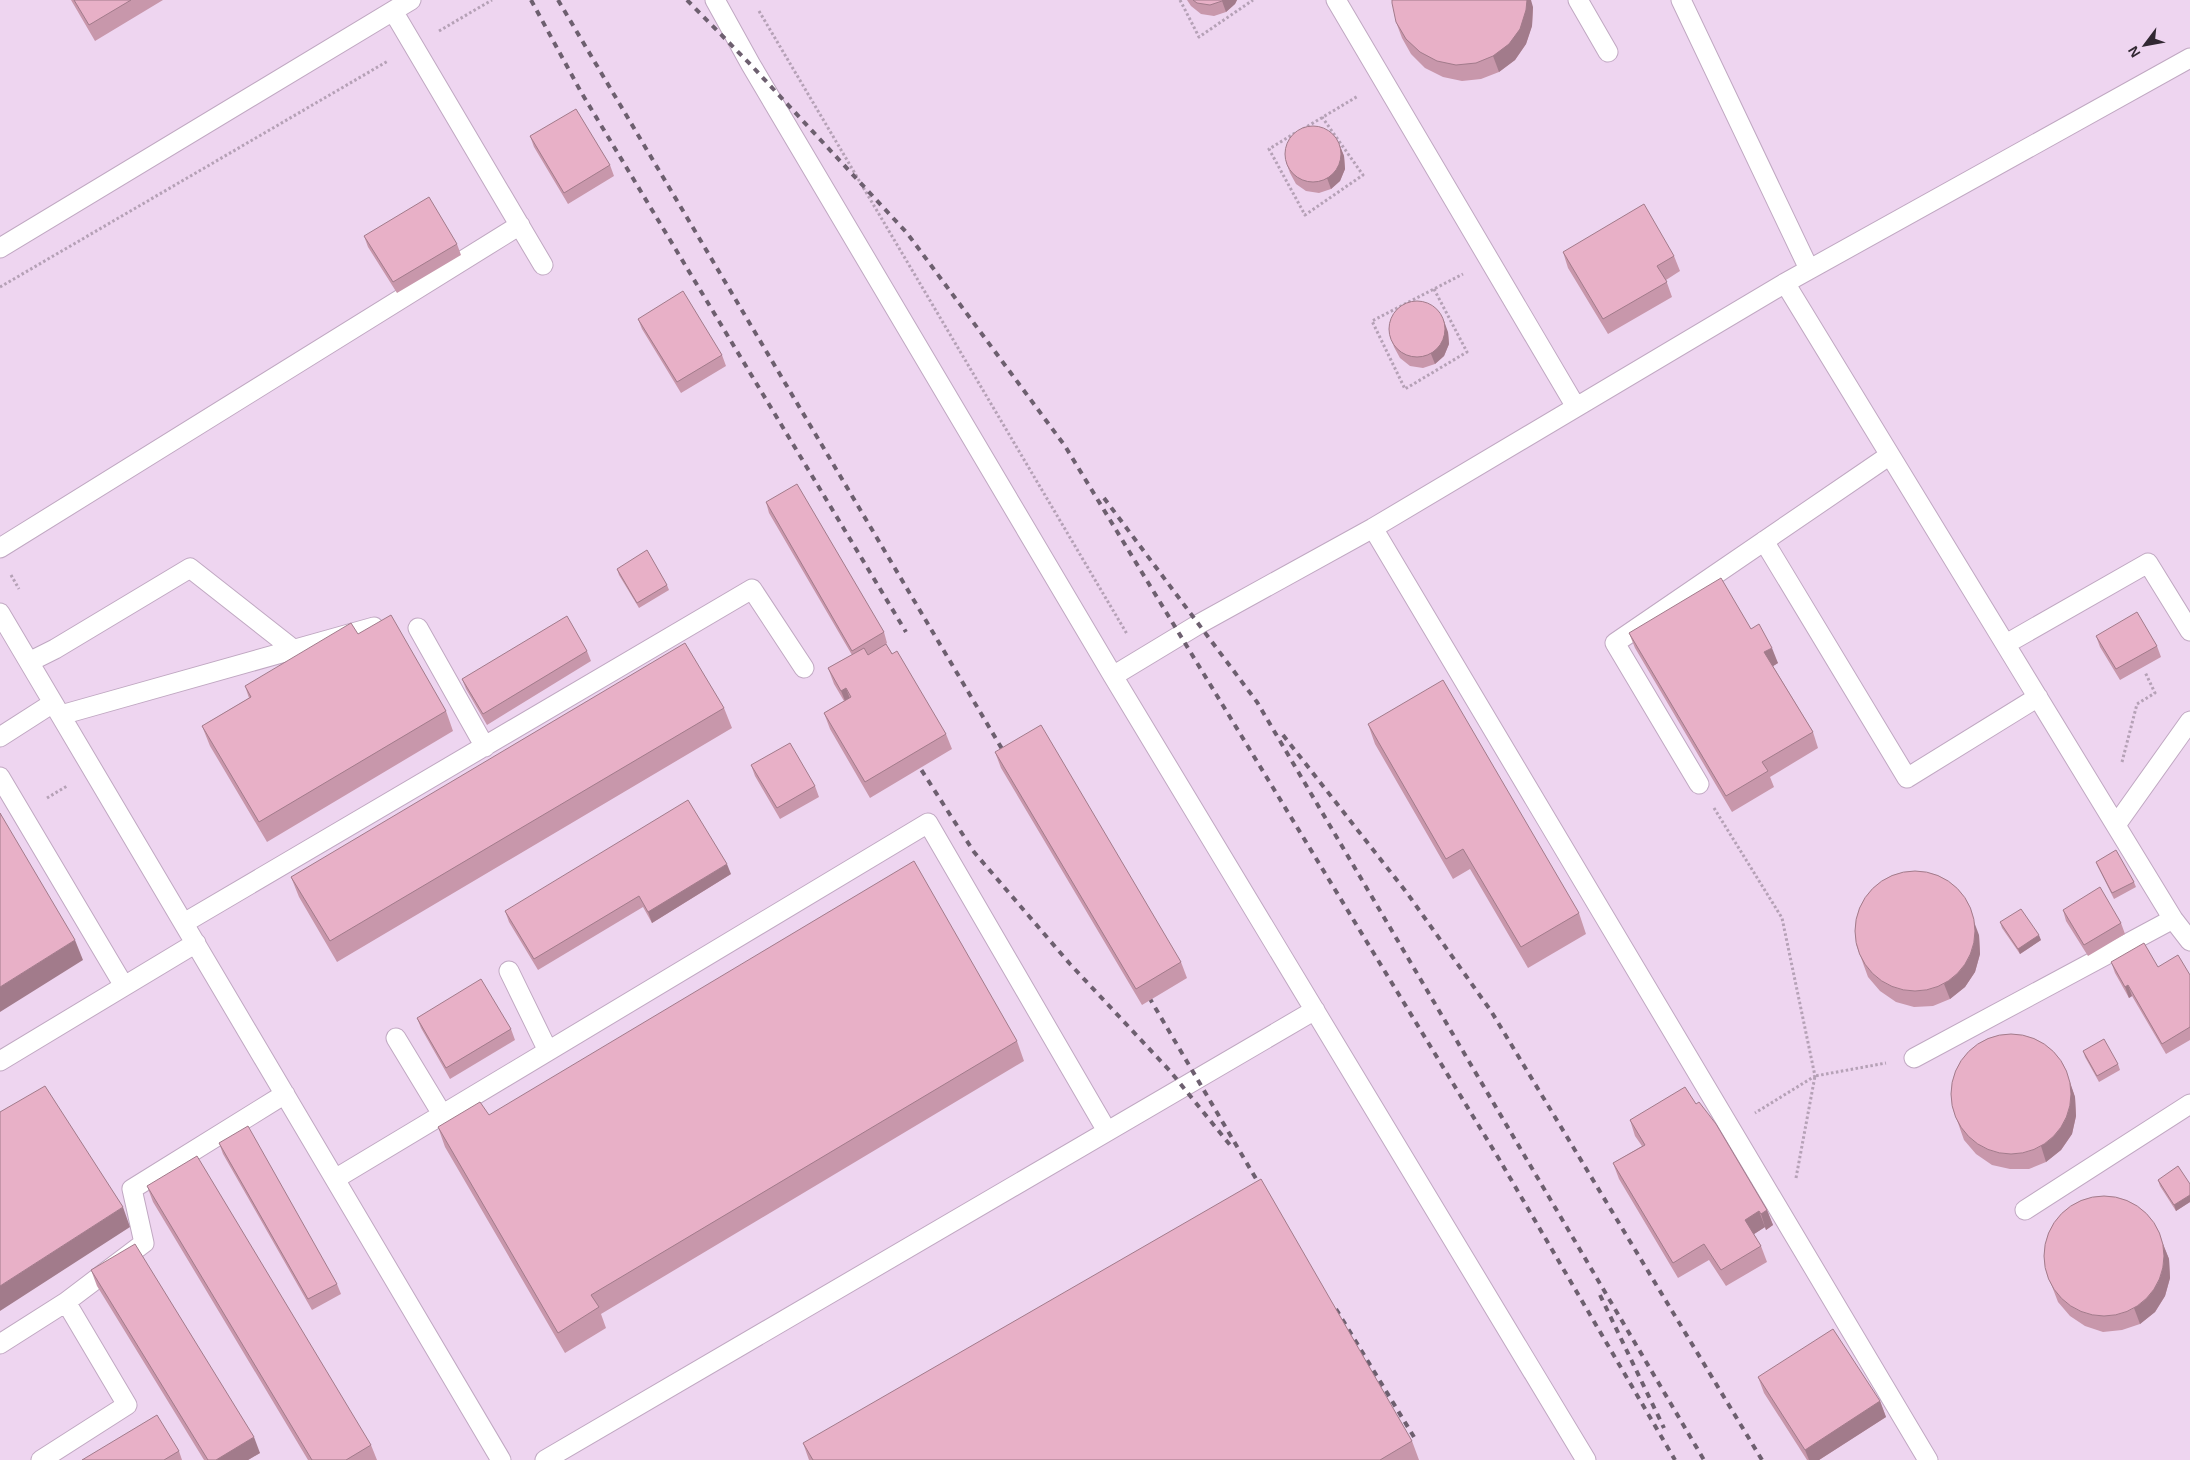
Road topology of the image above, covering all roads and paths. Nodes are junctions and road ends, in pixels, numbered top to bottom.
1 (411, 0) edge
2 (492, 0) edge
3 (715, 0) edge
4 (1180, 0) edge
5 (1253, 0) edge
6 (1336, 0) edge
7 (1578, 0) edge
8 (1681, 0) edge
9 (393, 11) junction
10 (414, 45) junction
11 (1608, 52) dead end
12 (2190, 58) edge
13 (1384, 81) junction
14 (1322, 117) junction
15 (520, 226) junction
16 (0, 248) edge
17 (1490, 260) junction
18 (543, 265) dead end
19 (1809, 269) junction
20 (1786, 283) junction
21 (0, 287) edge
22 (1434, 289) junction
23 (1576, 407) junction
24 (1890, 455) junction
25 (1373, 528) junction
26 (1764, 541) junction
27 (0, 548) edge
28 (0, 613) edge
29 (374, 627) edge
30 (418, 628) dead end
31 (2190, 631) edge
32 (2006, 644) junction
33 (293, 649) junction
34 (30, 662) junction
35 (804, 668) dead end
36 (2145, 672) edge
37 (1113, 676) junction
38 (2038, 697) junction
39 (57, 709) junction
40 (2190, 721) edge
41 (0, 737) edge
42 (484, 746) junction
43 (93, 770) junction
44 (0, 776) edge
45 (1699, 784) joint
46 (22, 813) junction
47 (2112, 819) junction
48 (2173, 920) junction
49 (184, 923) junction
50 (2190, 941) edge
51 (196, 943) junction
52 (509, 971) dead end
53 (124, 986) junction
54 (1314, 1010) junction
55 (396, 1038) dead end
56 (548, 1051) junction
57 (1914, 1058) joint
58 (0, 1060) edge
59 (1815, 1076) junction
60 (285, 1094) junction
61 (2190, 1104) edge
62 (442, 1114) junction
63 (1730, 1128) junction
64 (1107, 1132) junction
65 (334, 1179) junction
66 (2025, 1210) dead end
67 (1787, 1225) junction
68 (66, 1302) junction
69 (1846, 1322) junction
70 (1829, 1333) edge
71 (0, 1344) edge
72 (41, 1460) edge
73 (501, 1460) edge
74 (545, 1460) edge
75 (1586, 1460) edge
76 (1928, 1460) edge

1 - 9 lane
2 - 10 path
3 - 37 lane
4 - 5 path
6 - 13 lane
7 - 11 lane
8 - 19 lane
9 - 10 lane
9 - 16 lane
10 - 15 lane
10 - 21 path
12 - 19 lane
13 - 14 path
13 - 17 lane
14 - 14 path
15 - 18 lane
15 - 27 lane
17 - 22 path
17 - 23 lane
19 - 20 lane
20 - 23 lane
20 - 24 lane
22 - 22 path
23 - 25 lane
24 - 26 lane
24 - 32 lane
25 - 37 lane
25 - 63 lane
26 - 38 lane
26 - 45 lane
28 - 34 lane
29 - 33 lane
30 - 42 lane
31 - 32 lane
32 - 38 lane
33 - 34 lane
33 - 39 lane
34 - 39 lane
35 - 42 lane
36 - 47 path
37 - 54 lane
38 - 47 lane
39 - 41 lane
39 - 43 lane
40 - 47 lane
42 - 49 lane
43 - 46 path
43 - 49 lane
44 - 46 lane
45 - 59 path
46 - 53 lane
47 - 48 lane
48 - 50 lane
48 - 57 lane
49 - 51 lane
51 - 53 lane
51 - 60 lane
52 - 56 lane
53 - 58 lane
54 - 64 lane
54 - 75 lane
55 - 62 lane
56 - 62 lane
56 - 64 lane
57 - 59 path
59 - 63 path
59 - 67 path
60 - 65 lane
60 - 68 lane
61 - 66 lane
62 - 65 lane
63 - 67 lane
64 - 74 lane
65 - 73 lane
67 - 69 lane
68 - 71 lane
68 - 72 lane
69 - 70 lane
69 - 76 lane

